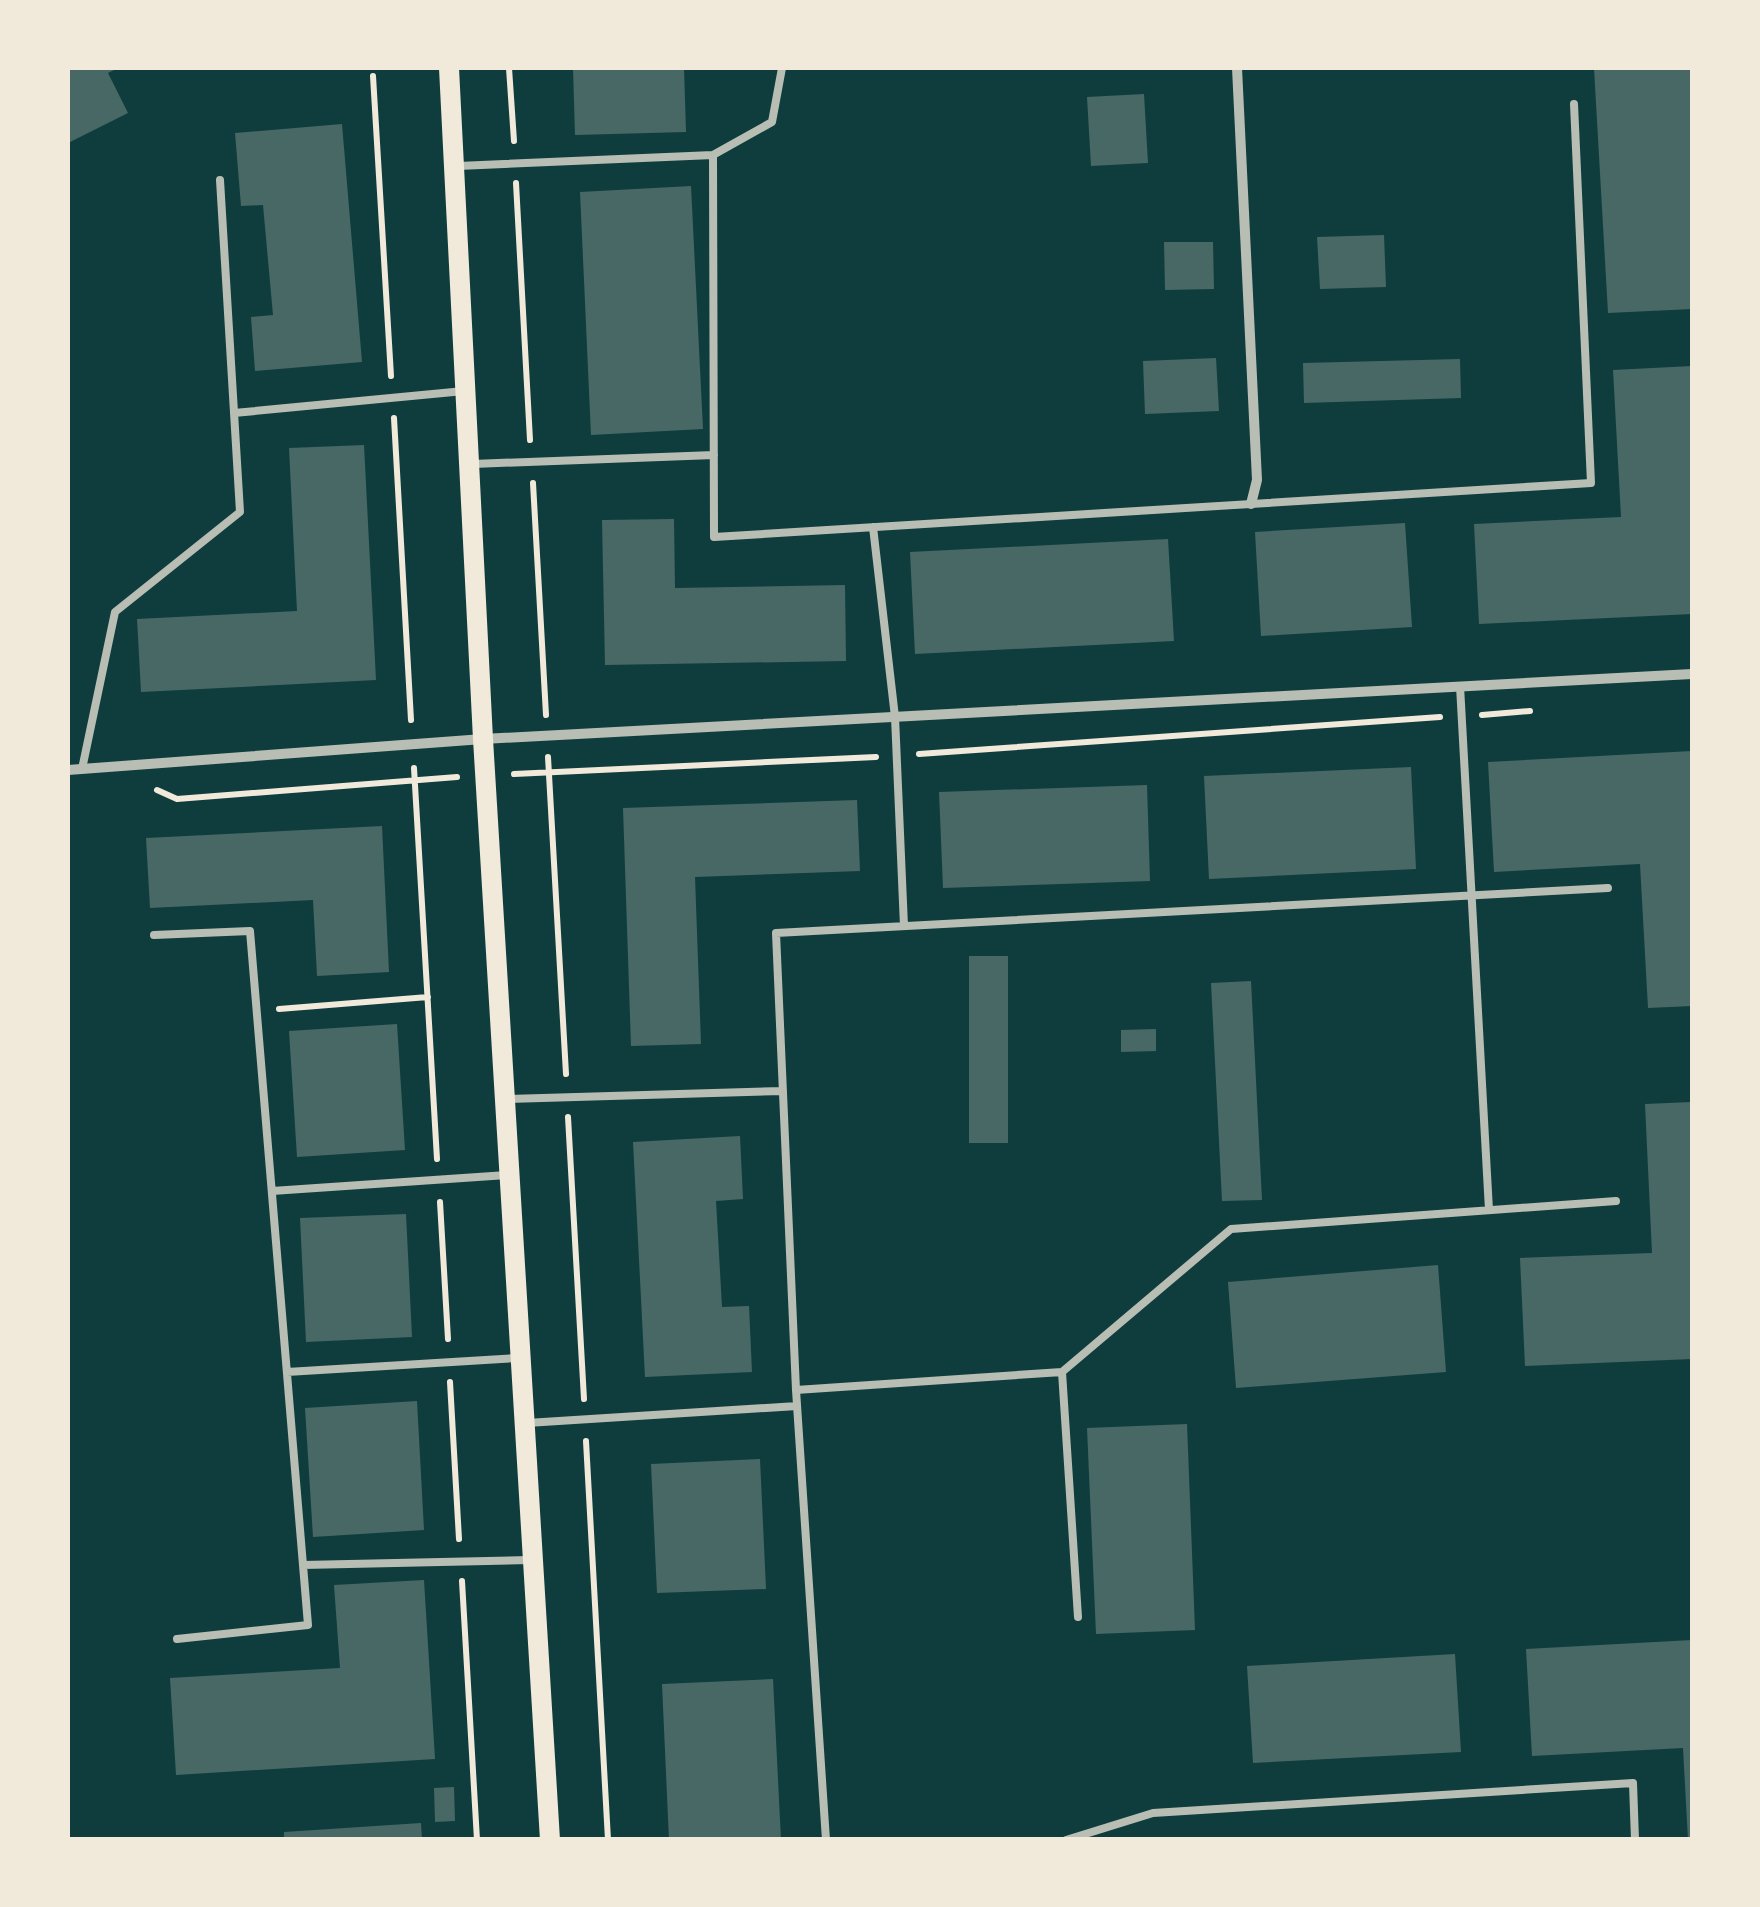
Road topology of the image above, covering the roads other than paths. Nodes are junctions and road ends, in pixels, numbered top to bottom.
1 (449, 68) edge
2 (782, 68) edge
3 (1236, 68) edge
4 (1574, 104) dead end
5 (713, 154) junction
6 (454, 166) junction
7 (220, 180) dead end
8 (465, 390) junction
9 (234, 413) junction
10 (714, 455) junction
11 (469, 464) junction
12 (1251, 504) junction
13 (873, 528) junction
14 (1692, 674) edge
15 (1460, 686) junction
16 (894, 717) junction
17 (483, 739) junction
18 (82, 769) junction
19 (68, 770) edge
20 (1608, 888) dead end
21 (1472, 896) junction
22 (904, 926) junction
23 (154, 935) dead end
24 (783, 1091) junction
25 (505, 1099) junction
26 (510, 1174) junction
27 (272, 1191) junction
28 (1616, 1201) dead end
29 (1489, 1210) junction
30 (521, 1358) junction
31 (287, 1372) junction
32 (1062, 1372) junction
33 (796, 1390) junction
34 (797, 1406) junction
35 (524, 1423) junction
36 (533, 1560) junction
37 (303, 1565) junction
38 (1078, 1617) dead end
39 (178, 1640) dead end
40 (550, 1840) edge
41 (826, 1840) edge
42 (1066, 1840) edge
43 (1635, 1840) edge

1 - 6 main road
2 - 5 lane
3 - 12 street
4 - 12 lane
5 - 6 lane
5 - 10 lane
6 - 8 main road
7 - 9 lane
8 - 9 lane
8 - 11 main road
9 - 18 lane
10 - 11 lane
10 - 13 lane
11 - 17 main road
12 - 13 lane
13 - 16 lane
14 - 15 street
15 - 16 street
15 - 21 lane
16 - 17 street
16 - 22 lane
17 - 18 street
17 - 25 main road
18 - 19 street
20 - 21 lane
21 - 22 lane
21 - 29 lane
22 - 24 lane
23 - 27 lane
24 - 25 lane
24 - 33 lane
25 - 26 main road
26 - 27 lane
26 - 30 main road
27 - 31 lane
28 - 29 lane
29 - 32 lane
30 - 31 lane
30 - 35 main road
31 - 37 lane
32 - 33 lane
32 - 38 lane
33 - 34 lane
34 - 35 lane
34 - 41 lane
35 - 36 main road
36 - 37 lane
36 - 40 main road
37 - 39 lane
42 - 43 lane

